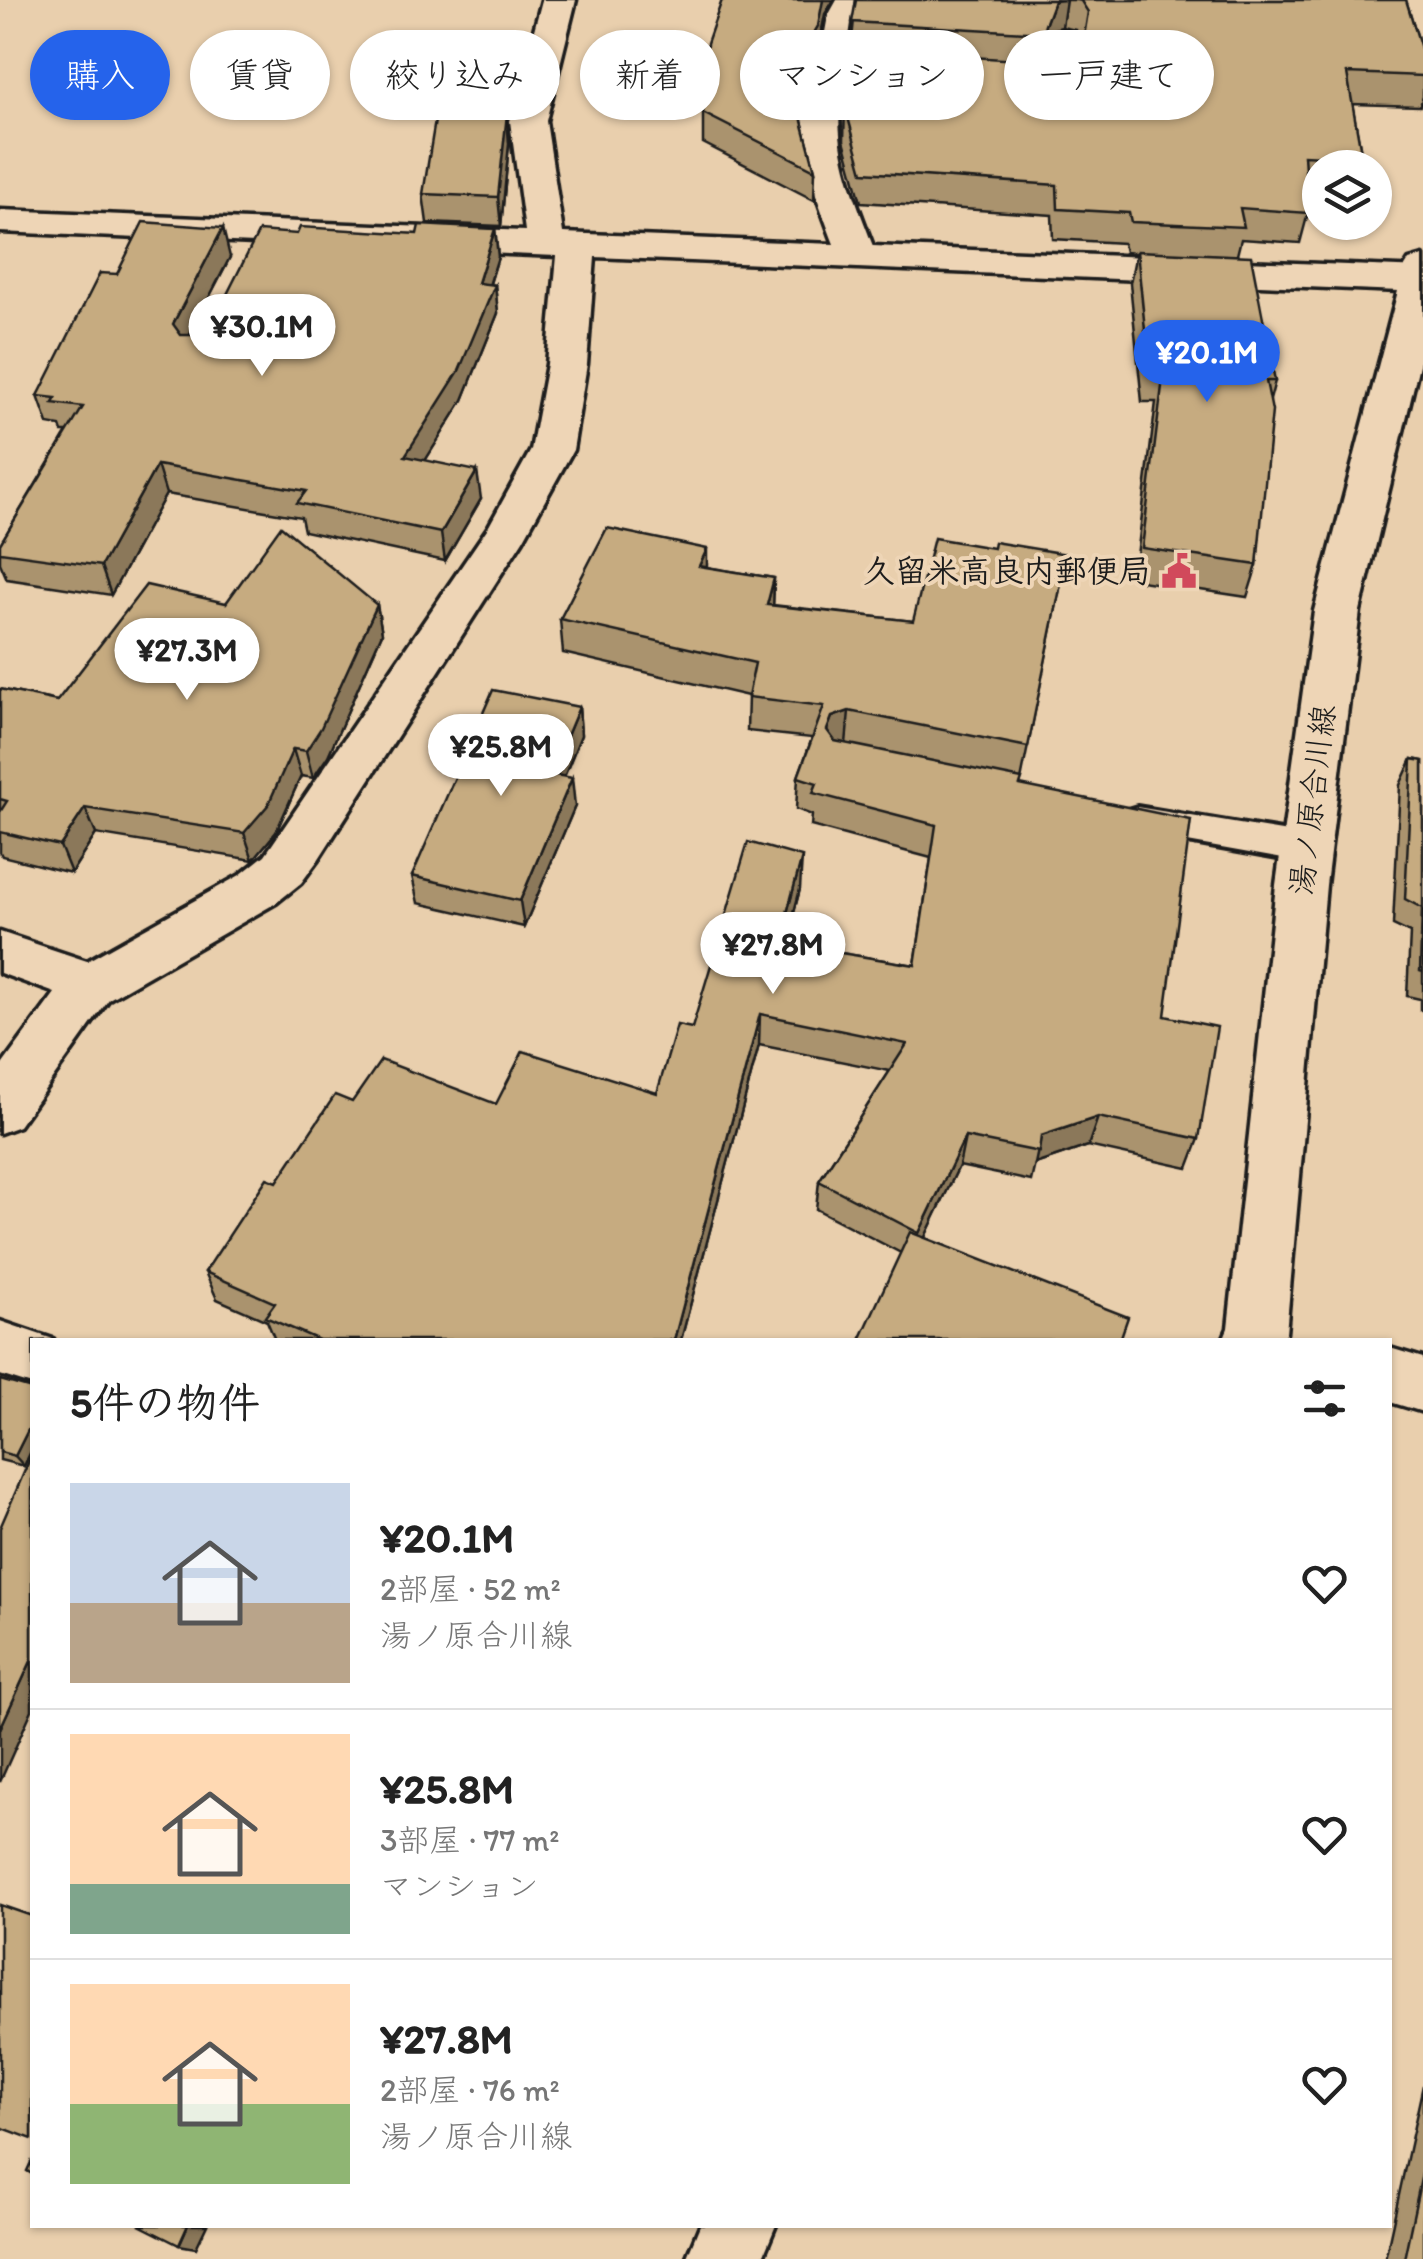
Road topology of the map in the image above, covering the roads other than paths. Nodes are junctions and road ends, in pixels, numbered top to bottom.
1 (559, 0) edge
2 (849, 0) edge
3 (838, 30) edge
4 (820, 120) edge
5 (0, 221) edge
6 (261, 231) junction
7 (561, 250) junction
8 (858, 257) junction
9 (243, 266) edge
10 (1422, 276) edge
11 (1095, 812) edge
12 (1306, 848) junction
13 (0, 952) edge
14 (91, 984) junction
15 (0, 1110) edge
16 (1263, 1338) edge
17 (0, 1348) edge
18 (30, 1357) edge
19 (1392, 1375) edge
20 (1423, 1385) edge
21 (737, 2228) edge
22 (724, 2259) edge

1 - 7 street
2 - 3 lane
4 - 8 street
5 - 6 street
6 - 7 street
6 - 9 lane
7 - 8 street
7 - 14 street
8 - 10 street
10 - 12 street, 湯ノ原合川線
11 - 12 lane
12 - 16 street, 湯ノ原合川線
13 - 14 street
14 - 15 street
17 - 18 street
19 - 20 street
21 - 22 street

